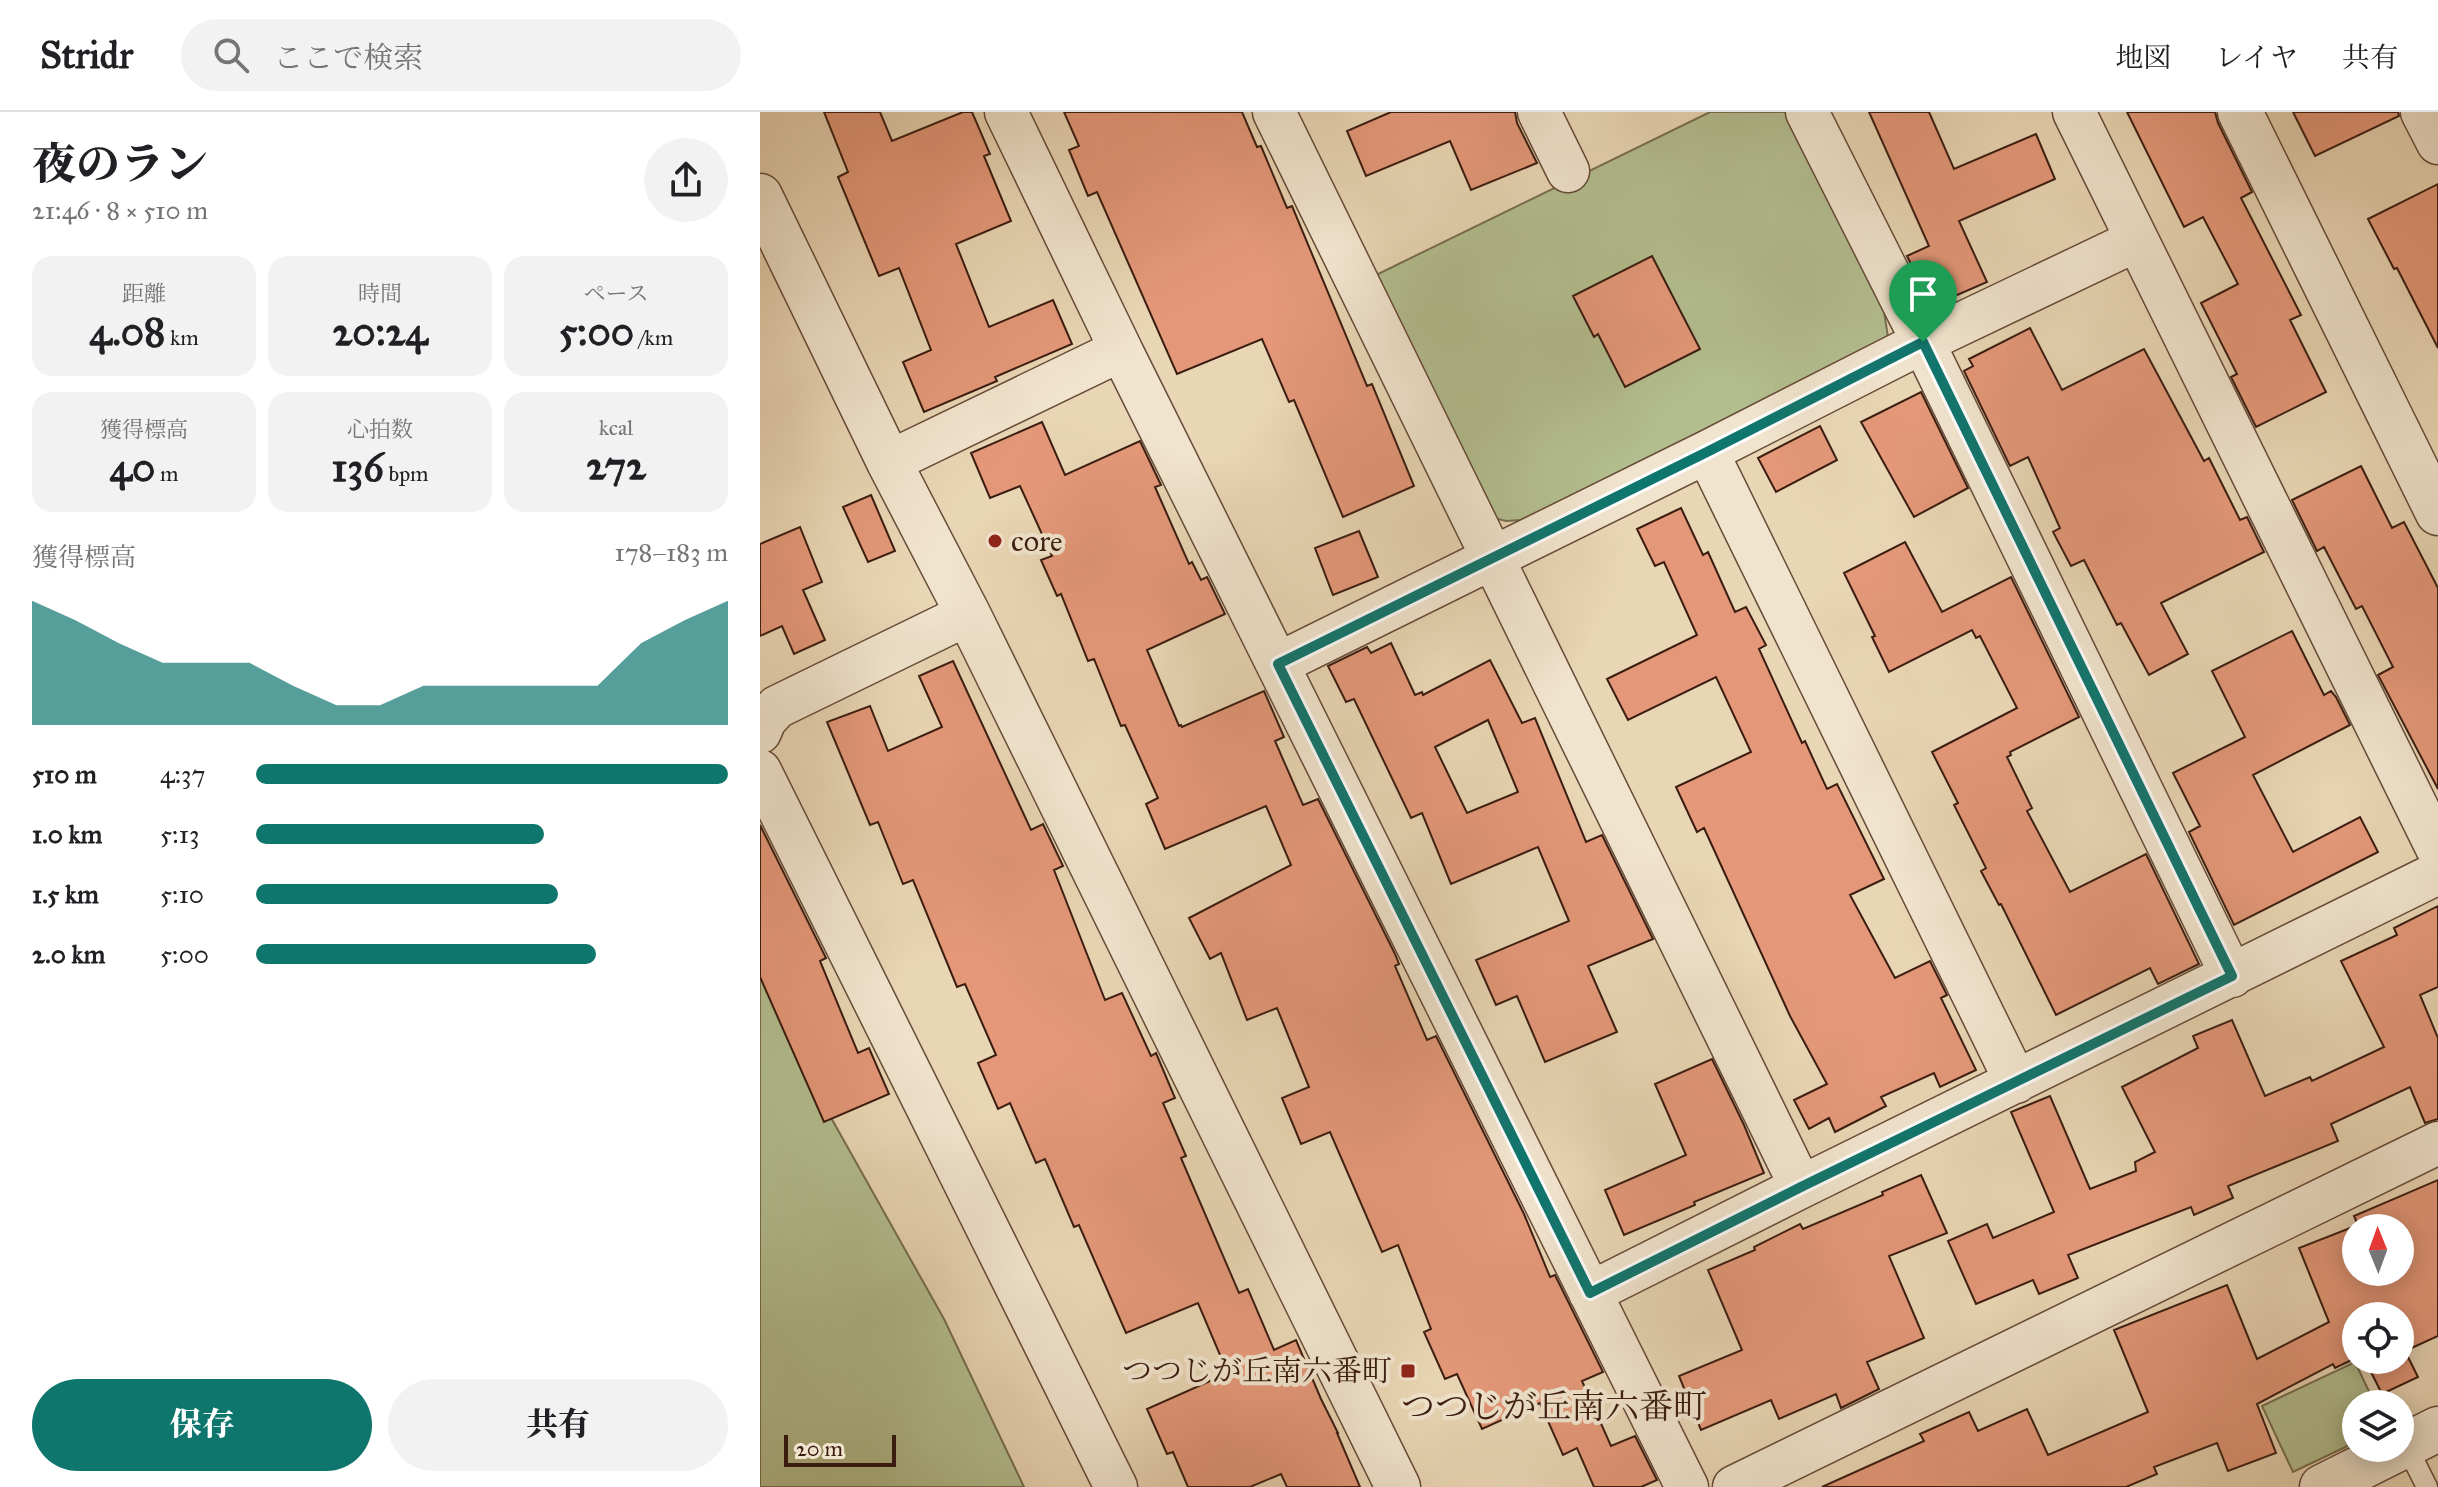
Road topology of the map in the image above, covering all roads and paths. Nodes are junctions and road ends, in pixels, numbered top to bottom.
1 (1006, 112) edge
2 (1274, 112) edge
3 (1539, 112) edge
4 (1807, 112) edge
5 (2074, 112) edge
6 (2240, 112) edge
7 (2422, 112) edge
8 (2438, 143) edge
9 (1568, 171) dead end
10 (760, 196) edge
11 (2137, 240) junction
12 (1923, 342) junction
13 (1121, 350) junction
14 (1707, 452) junction
15 (889, 462) junction
16 (2438, 513) edge
17 (1492, 557) junction
18 (968, 614) junction
19 (1278, 664) junction
20 (760, 732) edge
21 (760, 771) edge
22 (2438, 850) edge
23 (2438, 873) edge
24 (2232, 976) junction
25 (2016, 1082) junction
26 (2438, 1143) edge
27 (1801, 1187) junction
28 (1590, 1293) junction
29 (2422, 1437) edge
30 (1116, 1487) edge
31 (1398, 1487) edge
32 (1687, 1487) edge
33 (1734, 1487) edge
34 (2322, 1487) edge
35 (2427, 1487) edge

1 - 13 street
2 - 17 street
3 - 9 street
4 - 12 street
5 - 11 street
6 - 16 street
7 - 8 street
10 - 15 street
11 - 12 street
11 - 22 street
12 - 14 street
12 - 24 street
13 - 15 street
13 - 19 street
14 - 17 street
14 - 25 street
15 - 18 street
17 - 19 street
17 - 27 street
18 - 20 street
18 - 31 street
19 - 28 street
21 - 30 street
23 - 24 street
24 - 25 street
25 - 27 street
26 - 33 street
27 - 28 street
28 - 32 street
29 - 34 street
29 - 35 lane

